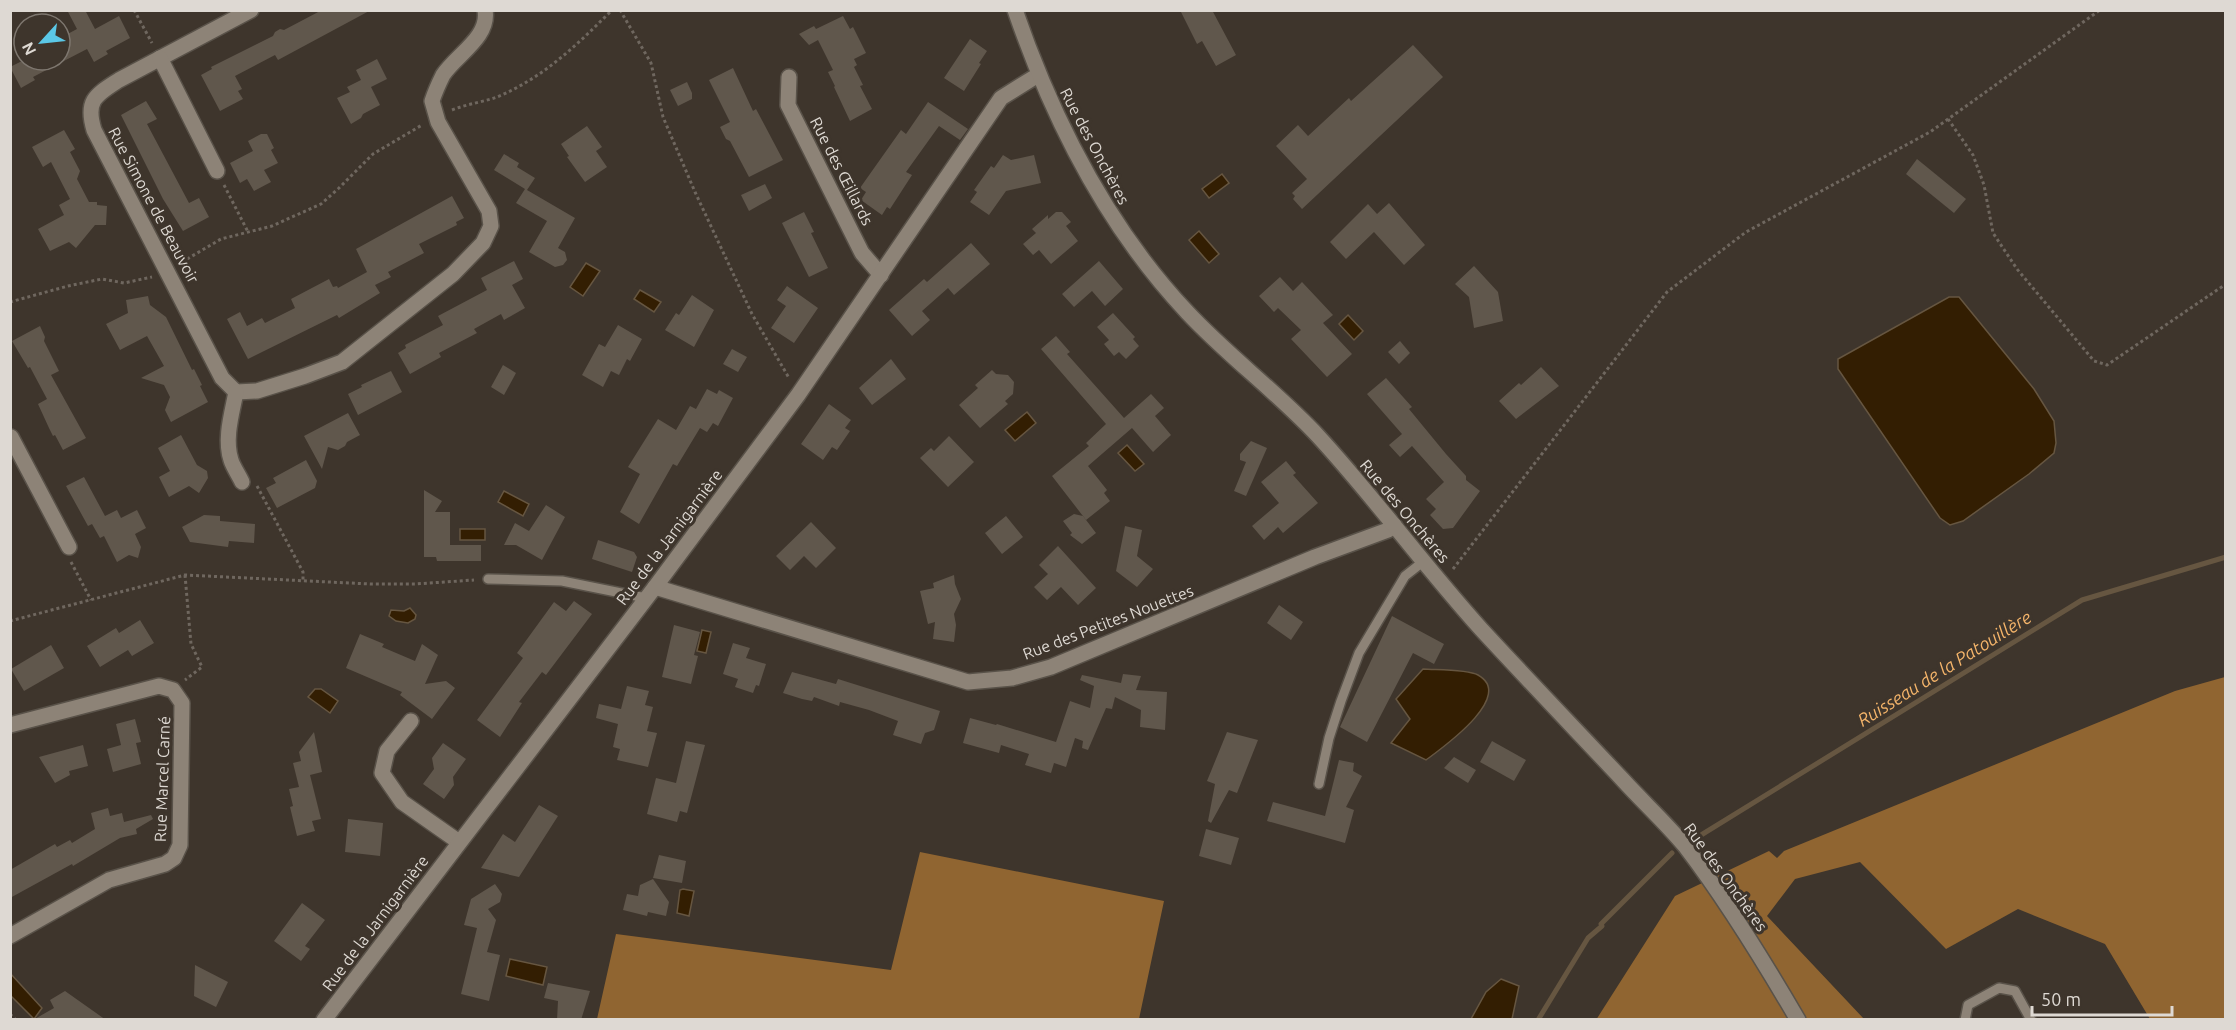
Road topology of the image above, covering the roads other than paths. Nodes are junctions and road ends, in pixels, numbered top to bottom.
1 (251, 10) edge
2 (485, 10) edge
3 (1014, 10) edge
4 (160, 58) junction
5 (1038, 75) junction
6 (789, 77) dead end
7 (217, 171) road end
8 (881, 275) junction
9 (236, 392) junction
10 (10, 428) edge
11 (11, 438) edge
12 (242, 482) road end
13 (1394, 525) junction
14 (69, 547) road end
15 (1424, 561) junction
16 (488, 579) road end
17 (650, 592) junction
18 (411, 721) dead end
19 (10, 725) edge
20 (1319, 784) dead end
21 (459, 842) junction
22 (10, 936) edge
23 (324, 1020) edge
24 (1798, 1020) edge
25 (1965, 1020) edge
26 (2031, 1020) edge

1 - 4 street, Rue Simone de Beauvoir
2 - 9 street
3 - 5 street, Rue des Onchères
4 - 7 street
4 - 9 street, Rue Simone de Beauvoir
5 - 8 street, Rue de la Jarnigarnière
5 - 13 street, Rue des Onchères
6 - 8 street, Rue des Œillards
8 - 17 street, Rue de la Jarnigarnière
9 - 12 street
10 - 11 street
11 - 14 street
13 - 15 street, Rue des Onchères
13 - 17 street, Rue des Petites Nouettes
15 - 20 lane
15 - 24 street, Rue des Onchères
16 - 17 lane
17 - 21 street, Rue de la Jarnigarnière
18 - 21 street
19 - 22 street, Rue Marcel Carné
21 - 23 street, Rue de la Jarnigarnière
25 - 26 lane

